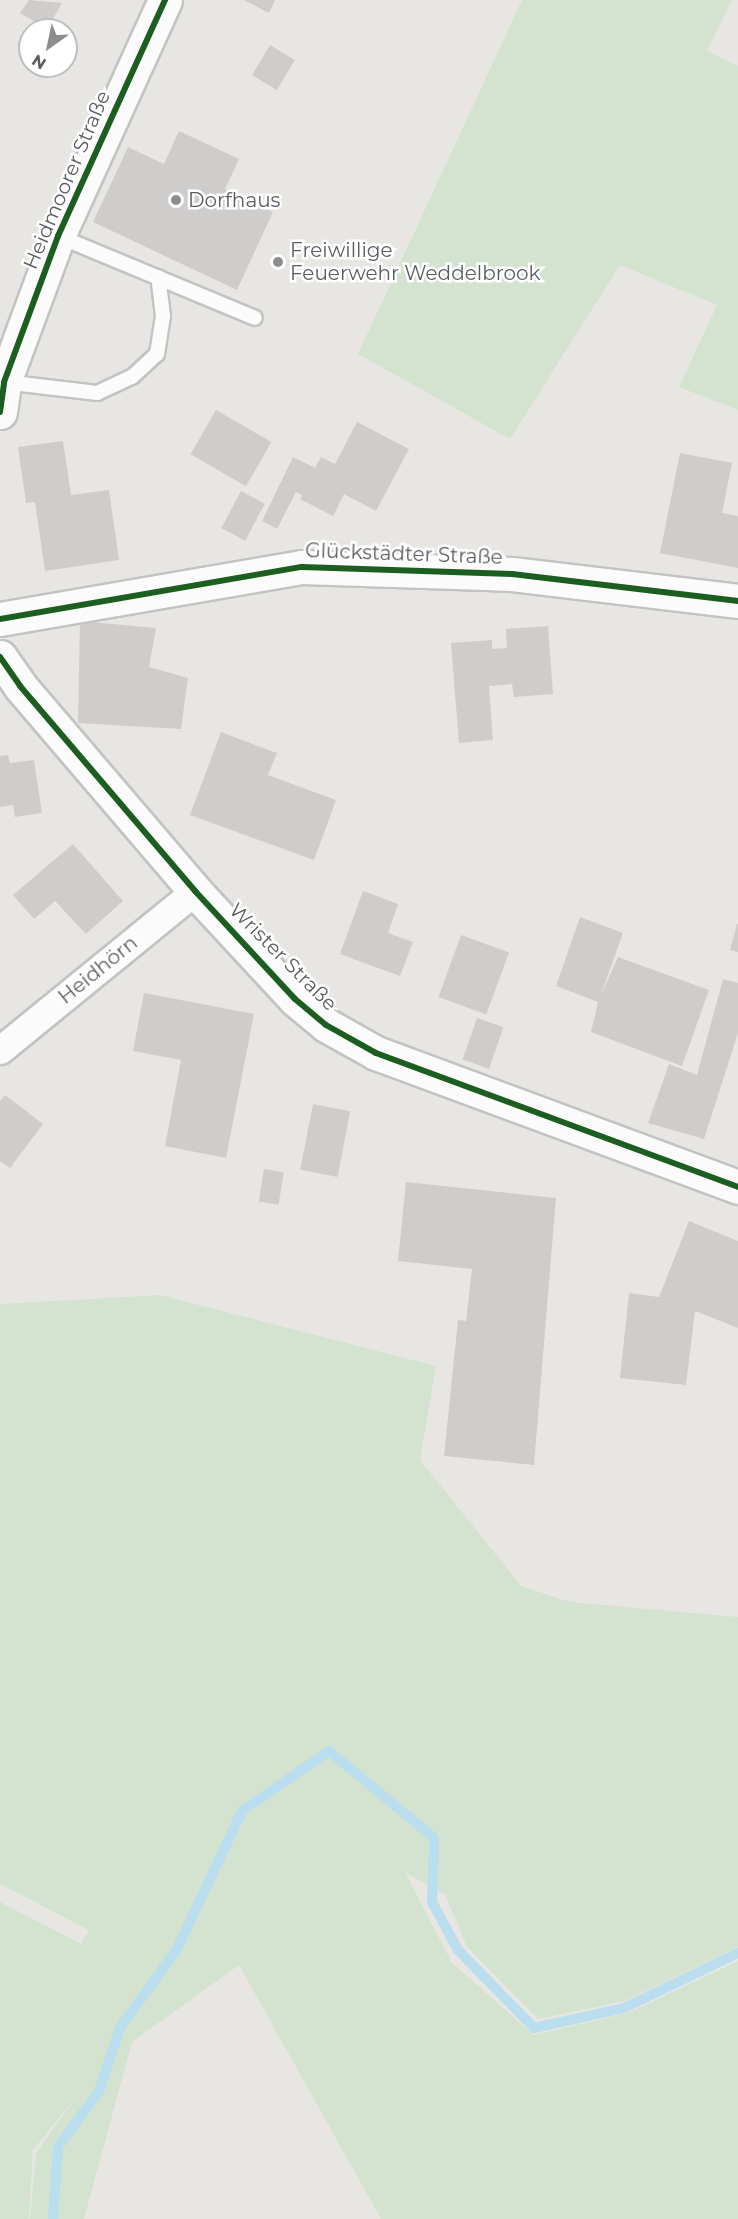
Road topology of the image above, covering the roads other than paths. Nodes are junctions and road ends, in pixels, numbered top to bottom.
1 (165, 0) edge
2 (58, 236) junction
3 (158, 277) junction
4 (255, 318) dead end
5 (1, 391) edge
6 (738, 601) edge
7 (0, 619) edge
8 (0, 657) edge
9 (195, 891) junction
10 (0, 1050) edge
11 (738, 1187) edge

1 - 2 street, Heidmoorer Straße
2 - 3 lane
2 - 5 street, Heidmoorer Straße
3 - 4 lane
3 - 5 lane
6 - 7 street, Glückstädter Straße
8 - 9 street, Wrister Straße
9 - 10 street, Heidhörn
9 - 11 street, Wrister Straße

